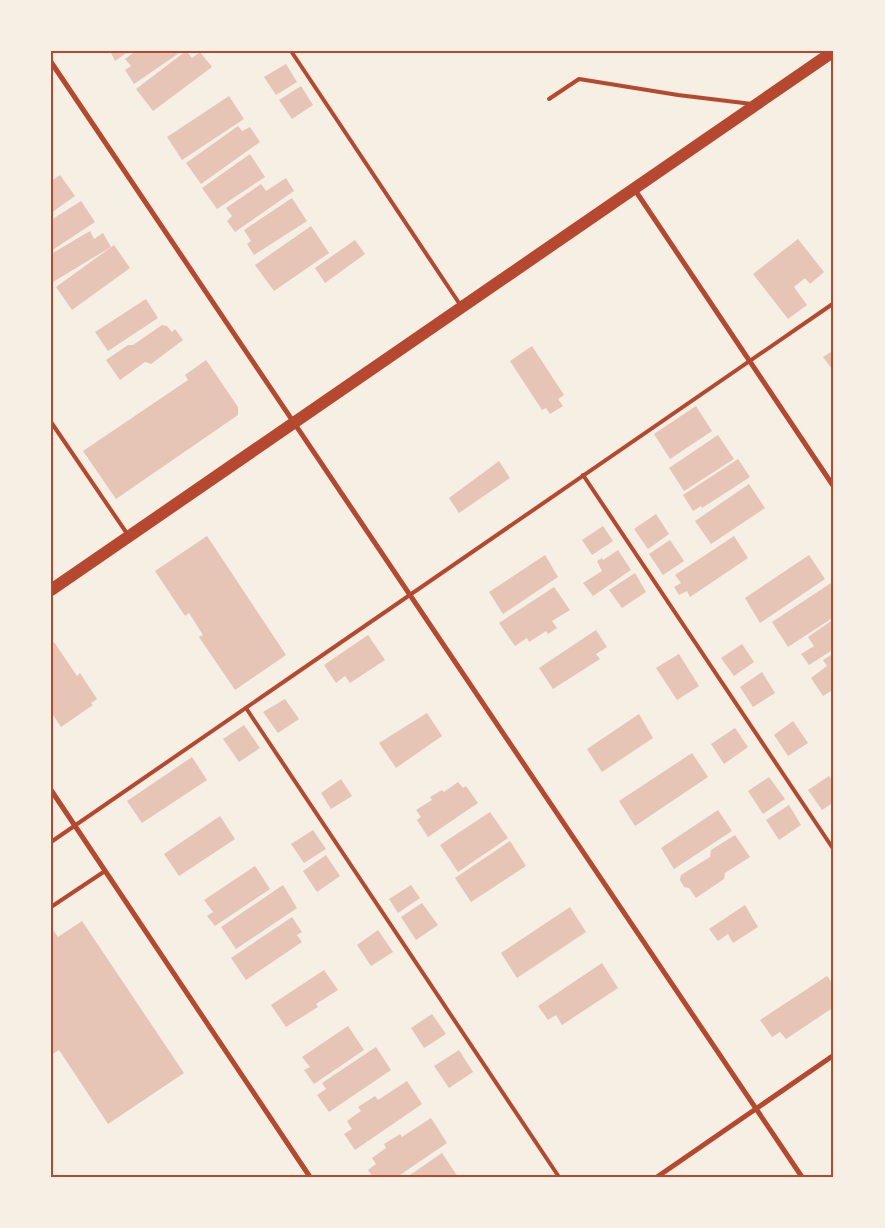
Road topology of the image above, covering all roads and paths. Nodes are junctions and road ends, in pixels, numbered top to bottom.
1 (290, 51) edge
2 (834, 51) edge
3 (51, 62) edge
4 (549, 99) dead end
5 (757, 104) junction
6 (634, 189) junction
7 (834, 303) edge
8 (462, 308) junction
9 (750, 361) junction
10 (51, 422) edge
11 (294, 423) junction
12 (583, 475) junction
13 (834, 487) edge
14 (129, 536) junction
15 (51, 590) edge
16 (410, 595) junction
17 (246, 708) junction
18 (51, 790) edge
19 (75, 825) junction
20 (51, 842) edge
21 (834, 850) edge
22 (105, 871) junction
23 (51, 907) edge
24 (834, 1055) edge
25 (756, 1109) junction
26 (310, 1177) edge
27 (559, 1177) edge
28 (657, 1177) edge
29 (802, 1177) edge

1 - 8 lane
2 - 5 main road
3 - 11 street
4 - 5 lane
5 - 6 main road
6 - 8 main road
6 - 9 street
7 - 9 lane
8 - 11 main road
9 - 12 lane
9 - 13 street
10 - 14 lane
11 - 14 main road
11 - 16 street
12 - 16 lane
12 - 21 lane
14 - 15 main road
16 - 17 lane
16 - 25 street
17 - 19 lane
17 - 27 lane
18 - 19 street
19 - 20 lane
19 - 22 street
22 - 23 lane
22 - 26 street
24 - 25 street
25 - 28 street
25 - 29 street

